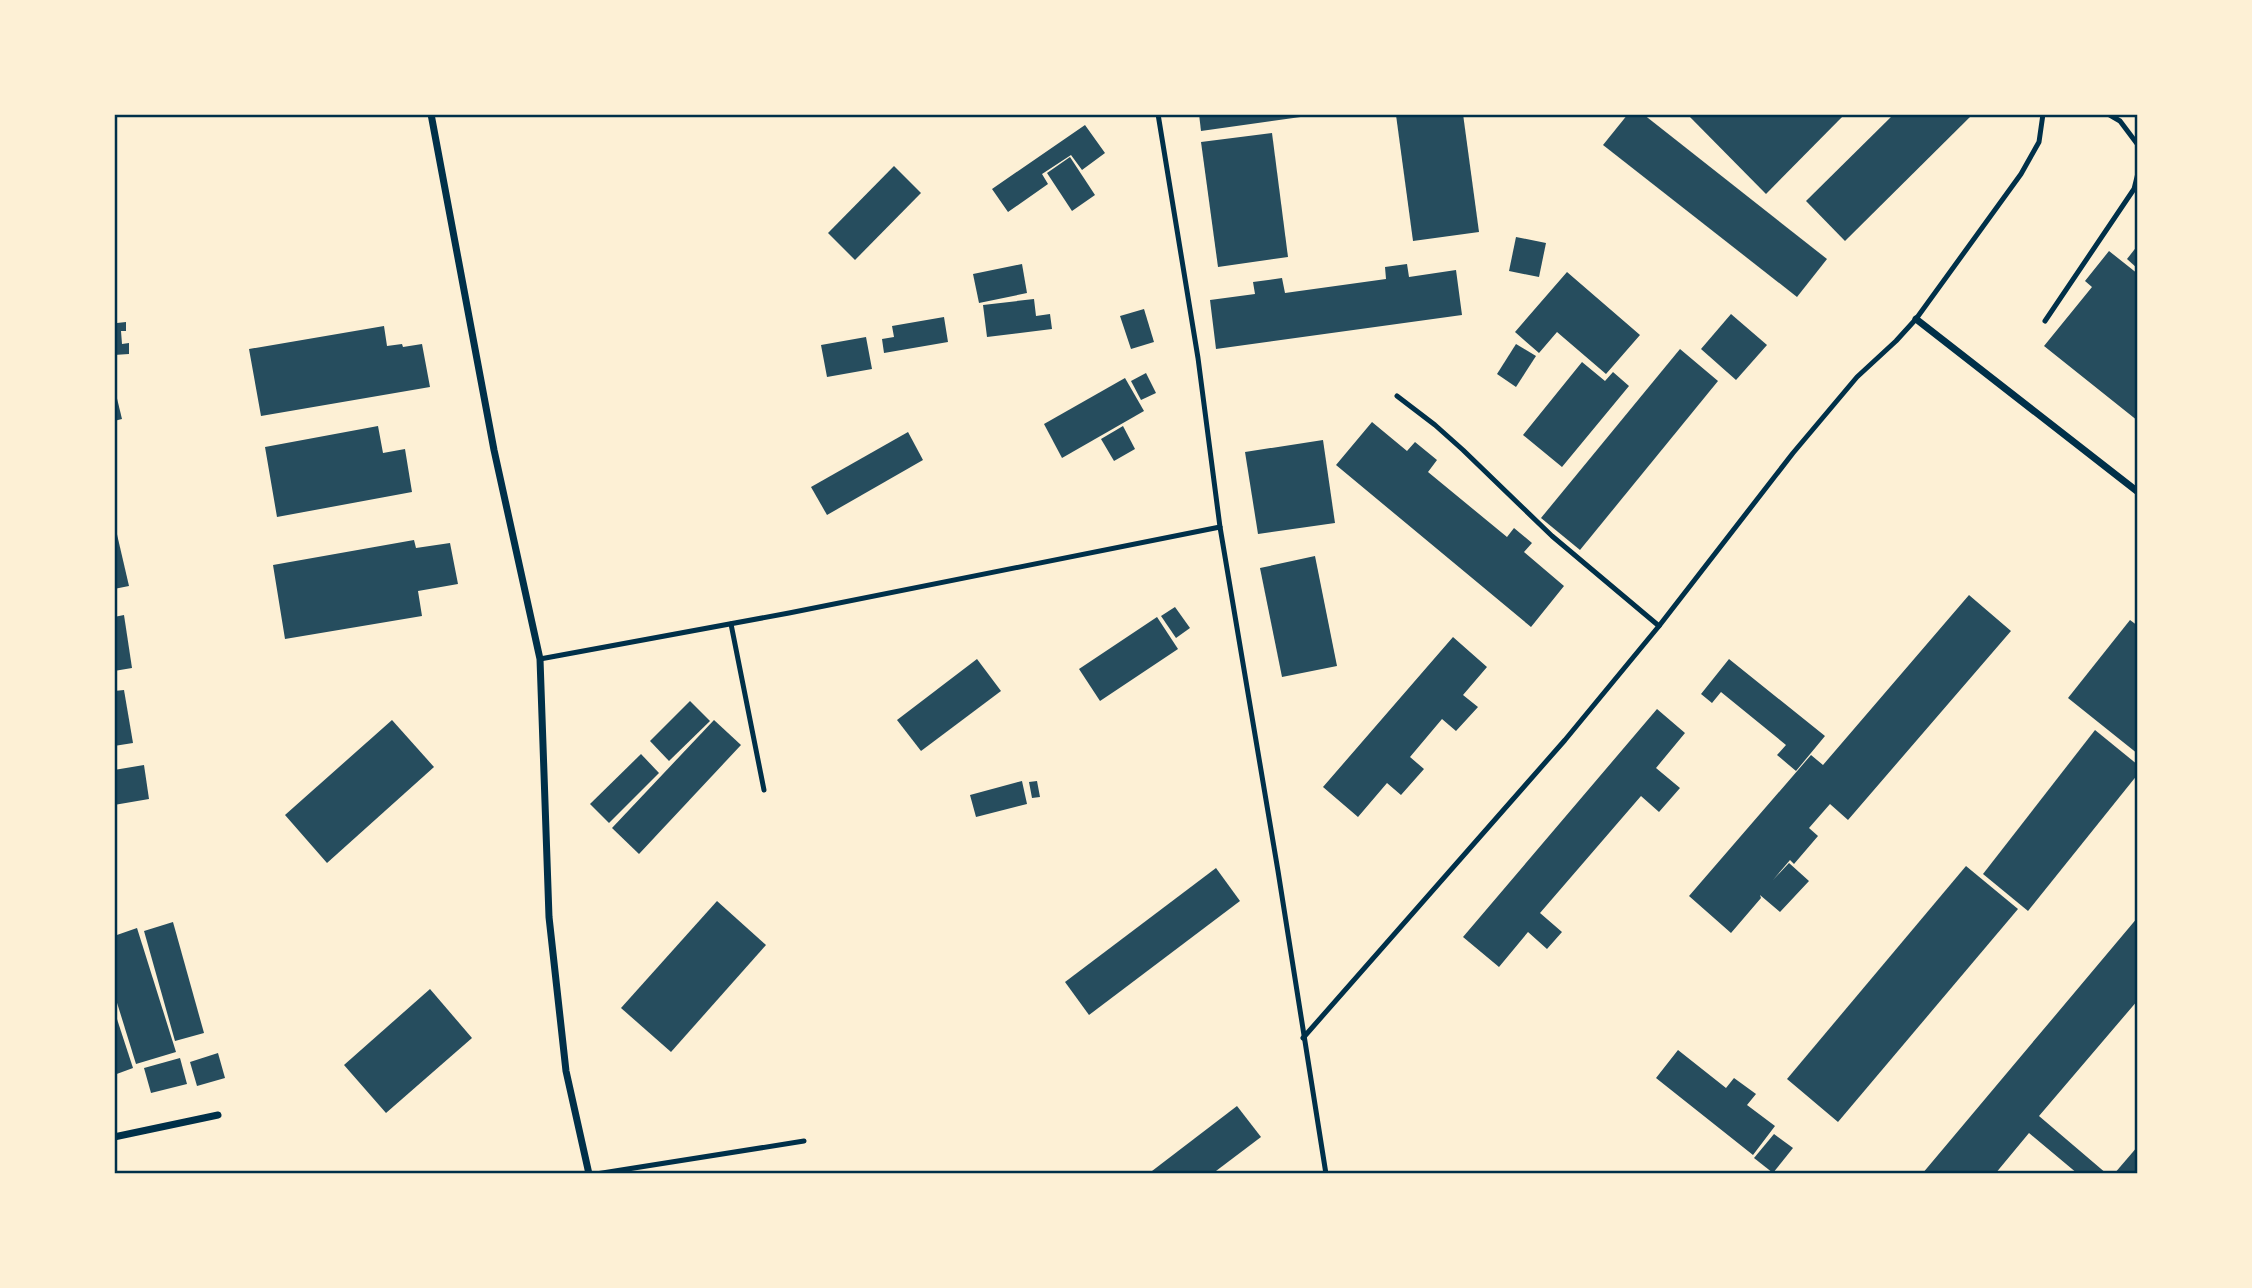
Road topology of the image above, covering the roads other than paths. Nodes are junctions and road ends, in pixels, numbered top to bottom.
1 (431, 114) edge
2 (1158, 114) edge
3 (2043, 114) edge
4 (2108, 114) edge
5 (2138, 145) edge
6 (2138, 173) edge
7 (1916, 319) junction
8 (2045, 321) dead end
9 (1397, 396) dead end
10 (2138, 492) edge
11 (1220, 527) junction
12 (731, 624) junction
13 (1659, 626) junction
14 (540, 659) junction
15 (764, 790) dead end
16 (1303, 1038) junction
17 (218, 1115) dead end
18 (114, 1137) edge
19 (804, 1141) dead end
20 (589, 1174) edge
21 (596, 1174) edge
22 (1326, 1174) edge

1 - 14 street
2 - 11 lane
3 - 7 lane
4 - 5 lane
6 - 8 lane
7 - 10 street
7 - 13 lane
9 - 13 lane
11 - 12 lane
11 - 16 lane
12 - 14 lane
12 - 15 lane
13 - 16 lane
14 - 20 street
16 - 22 lane
17 - 18 street
19 - 21 lane

